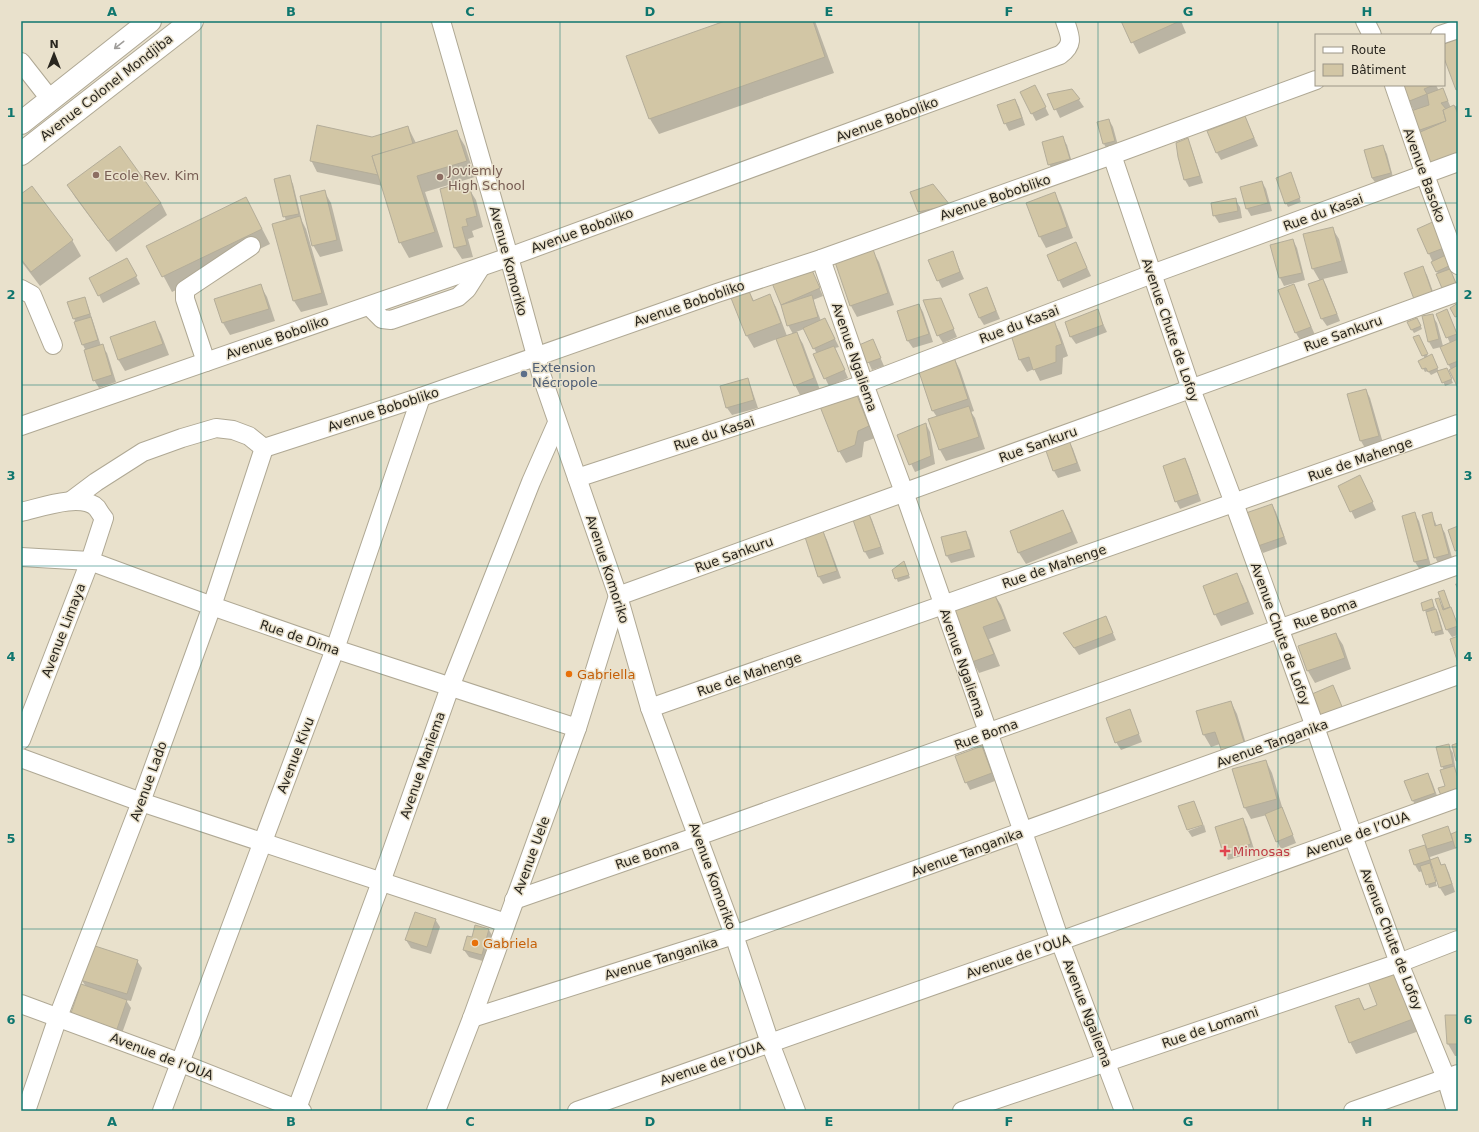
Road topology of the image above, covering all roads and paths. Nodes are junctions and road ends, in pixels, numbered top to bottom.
1 (150, 21) edge
2 (192, 21) edge
3 (441, 21) edge
4 (1065, 21) edge
5 (1365, 21) edge
6 (1458, 29) edge
7 (1372, 34) edge
8 (1443, 34) edge
9 (21, 62) edge
10 (1315, 80) edge
11 (1394, 86) edge
12 (50, 99) junction
13 (21, 123) edge
14 (21, 154) edge
15 (1112, 155) junction
16 (1458, 162) edge
17 (1425, 175) junction
18 (251, 246) dead end
19 (509, 257) junction
20 (821, 259) junction
21 (1458, 265) edge
22 (1152, 274) junction
23 (21, 289) edge
24 (1458, 292) edge
25 (53, 345) dead end
26 (536, 358) junction
27 (206, 362) junction
28 (864, 384) junction
29 (1190, 389) junction
30 (421, 397) junction
31 (557, 423) junction
32 (1458, 424) edge
33 (21, 426) edge
34 (264, 448) junction
35 (577, 478) junction
36 (904, 492) junction
37 (72, 500) junction
38 (1234, 503) junction
39 (21, 512) edge
40 (21, 557) edge
41 (90, 561) junction
42 (1458, 566) edge
43 (618, 596) junction
44 (944, 605) junction
45 (212, 606) junction
46 (1279, 629) junction
47 (335, 649) junction
48 (1458, 675) edge
49 (450, 687) junction
50 (650, 708) junction
51 (1316, 727) junction
52 (577, 728) junction
53 (988, 733) junction
54 (21, 740) edge
55 (21, 758) edge
56 (1458, 798) edge
57 (141, 802) junction
58 (1023, 832) junction
59 (698, 836) junction
60 (1353, 836) junction
61 (262, 843) junction
62 (381, 882) junction
63 (514, 900) junction
64 (506, 923) junction
65 (734, 935) junction
66 (1458, 940) edge
67 (1060, 941) junction
68 (1399, 962) junction
69 (21, 1004) edge
70 (58, 1017) junction
71 (472, 1018) junction
72 (770, 1043) junction
73 (1106, 1062) junction
74 (181, 1063) junction
75 (1452, 1076) edge
76 (298, 1110) edge
77 (26, 1111) edge
78 (162, 1111) edge
79 (436, 1111) edge
80 (577, 1111) edge
81 (796, 1111) edge
82 (962, 1111) edge
83 (1124, 1111) edge
84 (1352, 1111) edge
85 (1456, 1111) edge

1 -> 12 main road, Avenue Colonel Mondjiba
2 - 14 main road, Avenue Colonel Mondjiba
3 - 19 street, Avenue Komoriko
4 - 19 street, Avenue Boboliko
5 - 7 street
6 - 8 street
9 - 12 street
10 - 15 street, Avenue Bobobliko
11 - 17 street, Avenue Basoko
12 - 13 main road, Avenue Colonel Mondjiba
15 - 20 street, Avenue Bobobliko
15 - 22 street, Avenue Chute de Lofoy
16 - 17 street, Rue du Kasai
17 - 21 street, Avenue Basoko
17 - 22 street, Rue du Kasai
18 - 27 street
19 - 26 street, Avenue Komoriko
19 - 27 street, Avenue Boboliko
20 - 26 street, Avenue Bobobliko
20 - 28 street, Avenue Ngaliema
22 - 28 street, Rue du Kasai
22 - 29 street, Avenue Chute de Lofoy
23 - 25 street
24 - 29 street, Rue Sankuru
26 - 30 street, Avenue Bobobliko
26 - 31 street, Avenue Komoriko
27 - 33 street, Avenue Boboliko
28 - 35 street, Rue du Kasai
28 - 36 street, Avenue Ngaliema
29 - 36 street, Rue Sankuru
29 - 38 street, Avenue Chute de Lofoy
30 - 34 street, Avenue Bobobliko
30 - 47 street, Avenue Kivu
31 - 35 street, Avenue Komoriko
31 - 49 street, Avenue Maniema
32 - 38 street, Rue de Mahenge
34 - 37 street
34 - 45 street, Avenue Lado
35 - 43 street, Avenue Komoriko
36 - 43 street, Rue Sankuru
36 - 44 street, Avenue Ngaliema
37 - 39 street
37 - 41 street, Avenue Limaya
38 - 44 street, Rue de Mahenge
38 - 46 street, Avenue Chute de Lofoy
40 - 41 street, Rue de Dima
41 - 45 street, Rue de Dima
41 - 54 street, Avenue Limaya
42 - 46 street, Rue Boma
43 - 50 street, Avenue Komoriko
43 - 52 street, Avenue Uele
44 - 50 street, Rue de Mahenge
44 - 53 street, Avenue Ngaliema
45 - 47 street, Rue de Dima
45 - 57 street, Avenue Lado
46 - 51 street, Avenue Chute de Lofoy
46 - 53 street, Rue Boma
47 - 49 street, Rue de Dima
47 - 61 street, Avenue Kivu
48 - 51 street, Avenue Tanganika
49 - 52 street, Rue de Dima
49 - 62 street, Avenue Maniema
50 - 59 street, Avenue Komoriko
51 - 58 street, Avenue Tanganika
51 - 60 street, Avenue Chute de Lofoy
52 - 63 street, Avenue Uele
53 - 58 street, Avenue Ngaliema
53 - 59 street, Rue Boma
55 - 57 street
56 - 60 street, Avenue de l’OUA
57 - 61 street
57 - 70 street, Avenue Lado
58 - 65 street, Avenue Tanganika
58 - 67 street, Avenue Ngaliema
59 - 63 street, Rue Boma
59 - 65 street, Avenue Komoriko
60 - 67 street, Avenue de l’OUA
60 - 68 street, Avenue Chute de Lofoy
61 - 62 street
61 - 74 street, Avenue Kivu
62 - 64 street
62 - 76 street, Avenue Maniema
63 - 64 street, Avenue Uele
64 - 71 street, Avenue Uele
65 - 71 street, Avenue Tanganika
65 - 72 street, Avenue Komoriko
66 - 68 street, Rue de Lomami
67 - 72 street, Avenue de l’OUA
67 - 73 street, Avenue Ngaliema
68 - 73 street, Rue de Lomami
68 - 75 street, Avenue Chute de Lofoy
69 - 70 street, Avenue de l’OUA
70 - 74 street, Avenue de l’OUA
70 - 77 street, Avenue Lado
71 - 79 street, Avenue Uele
72 - 80 street, Avenue de l’OUA
72 - 81 street, Avenue Komoriko
73 - 82 street, Rue de Lomami
73 - 83 street, Avenue Ngaliema
74 - 76 street, Avenue de l’OUA
74 - 78 street, Avenue Kivu
75 - 84 street
75 - 85 street, Avenue Chute de Lofoy

